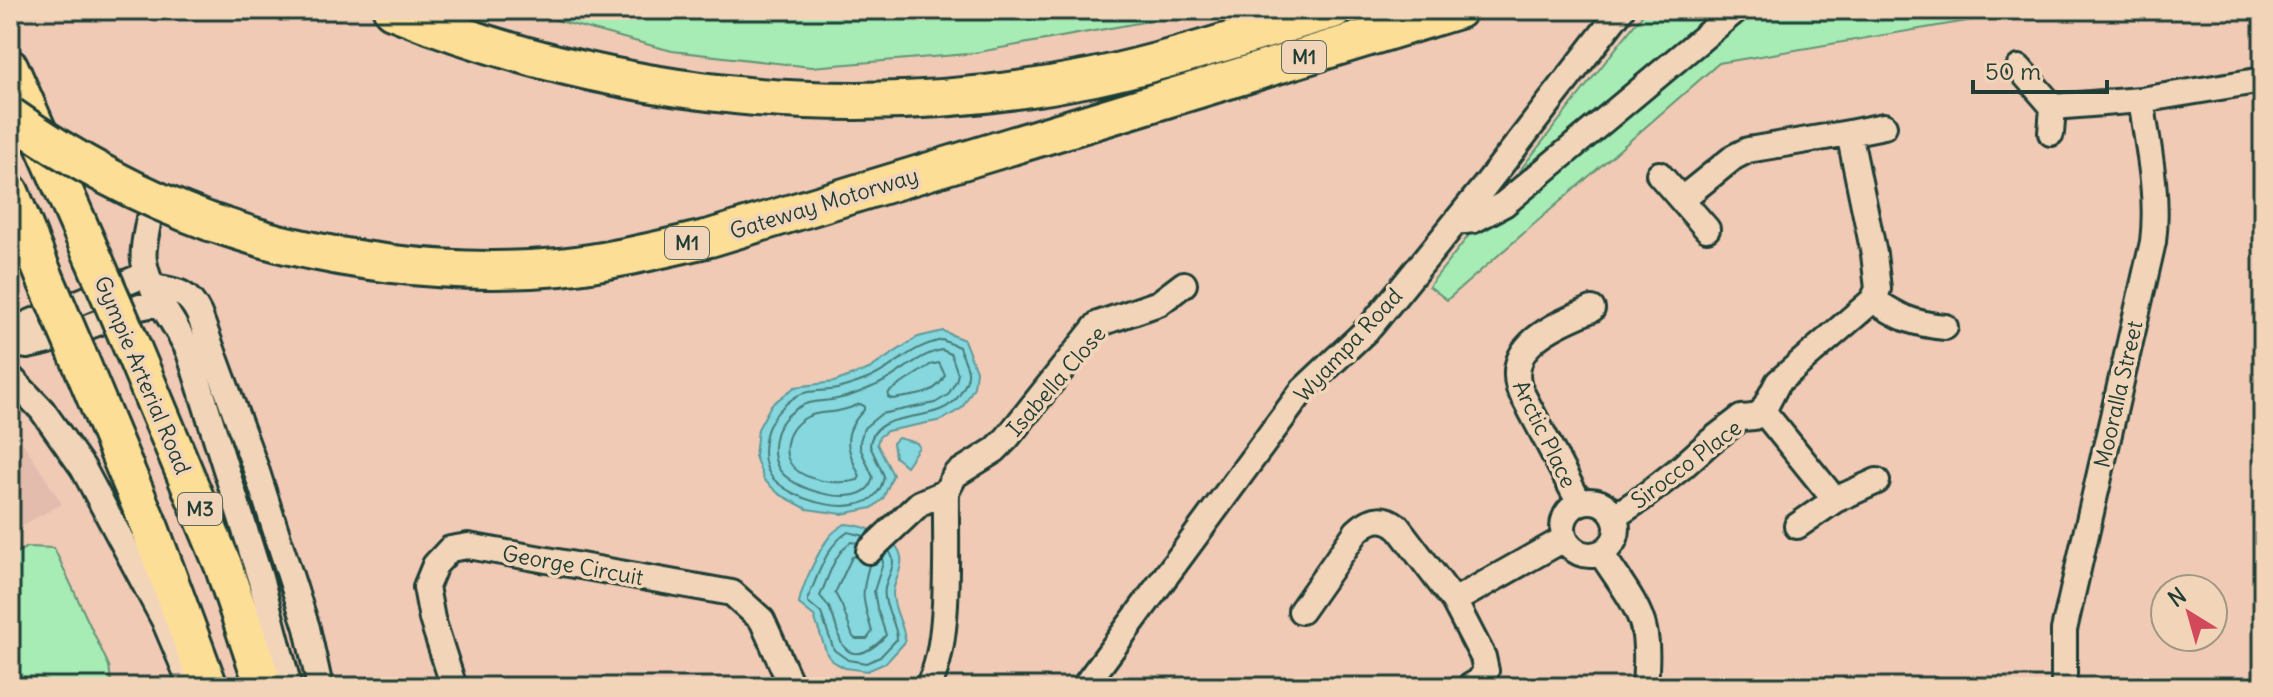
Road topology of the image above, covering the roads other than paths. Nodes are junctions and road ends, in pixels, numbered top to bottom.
1 (392, 10) edge
2 (1333, 10) edge
3 (1458, 10) edge
4 (1621, 10) edge
5 (1736, 10) edge
6 (10, 68) edge
7 (2019, 68) dead end
8 (2263, 80) edge
9 (2141, 100) junction
10 (2053, 107) junction
11 (10, 116) edge
12 (1884, 126) dead end
13 (1849, 133) junction
14 (2051, 133) dead end
15 (1659, 174) dead end
16 (10, 192) edge
17 (1682, 199) junction
18 (1456, 222) junction
19 (148, 223) dead end
20 (1707, 229) dead end
21 (1184, 284) dead end
22 (154, 287) junction
23 (1873, 300) junction
24 (1592, 309) dead end
25 (1945, 327) dead end
26 (16, 341) edge
27 (13, 380) edge
28 (1763, 411) junction
29 (1877, 481) dead end
30 (946, 492) junction
31 (1835, 500) junction
32 (1579, 502) junction
33 (1615, 516) junction
34 (1797, 526) dead end
35 (1564, 539) junction
36 (869, 551) dead end
37 (1601, 553) junction
38 (1454, 601) junction
39 (1301, 611) dead end
40 (196, 687) edge
41 (209, 687) edge
42 (264, 687) edge
43 (289, 687) edge
44 (320, 687) edge
45 (454, 687) edge
46 (792, 687) edge
47 (927, 687) edge
48 (1084, 687) edge
49 (1469, 687) edge
50 (1645, 687) edge
51 (2064, 687) edge

1 - 2 highway, M1
3 - 11 highway, Gateway Motorway / M1, bridge
4 - 18 street, Wyampa Road
5 - 18 street
6 - 42 highway, Gympie Arterial Road / M3, bridge
7 - 10 street
8 - 9 street
9 - 10 street
9 - 51 street, Mooralla Street
10 - 14 street
12 - 13 street
13 - 17 street
13 - 23 street
15 - 17 street
16 - 41 highway, M3, bridge
17 - 20 street
18 - 48 street, Wyampa Road
19 - 22 street
21 - 30 street, Isabella Close
22 - 26 street
22 - 43 street
22 - 44 street
23 - 25 street
23 - 28 street, Sirocco Place
24 - 32 street, Arctic Place
26 - 27 street
27 - 40 street
28 - 31 street
28 - 33 street, Sirocco Place
29 - 31 street
30 - 36 street, Isabella Close
30 - 47 street
31 - 34 street
32 - 33 street
32 - 35 street
33 - 37 street
35 - 37 street
35 - 38 street
37 - 50 street
38 - 39 street
38 - 49 street
45 - 46 street, George Circuit

